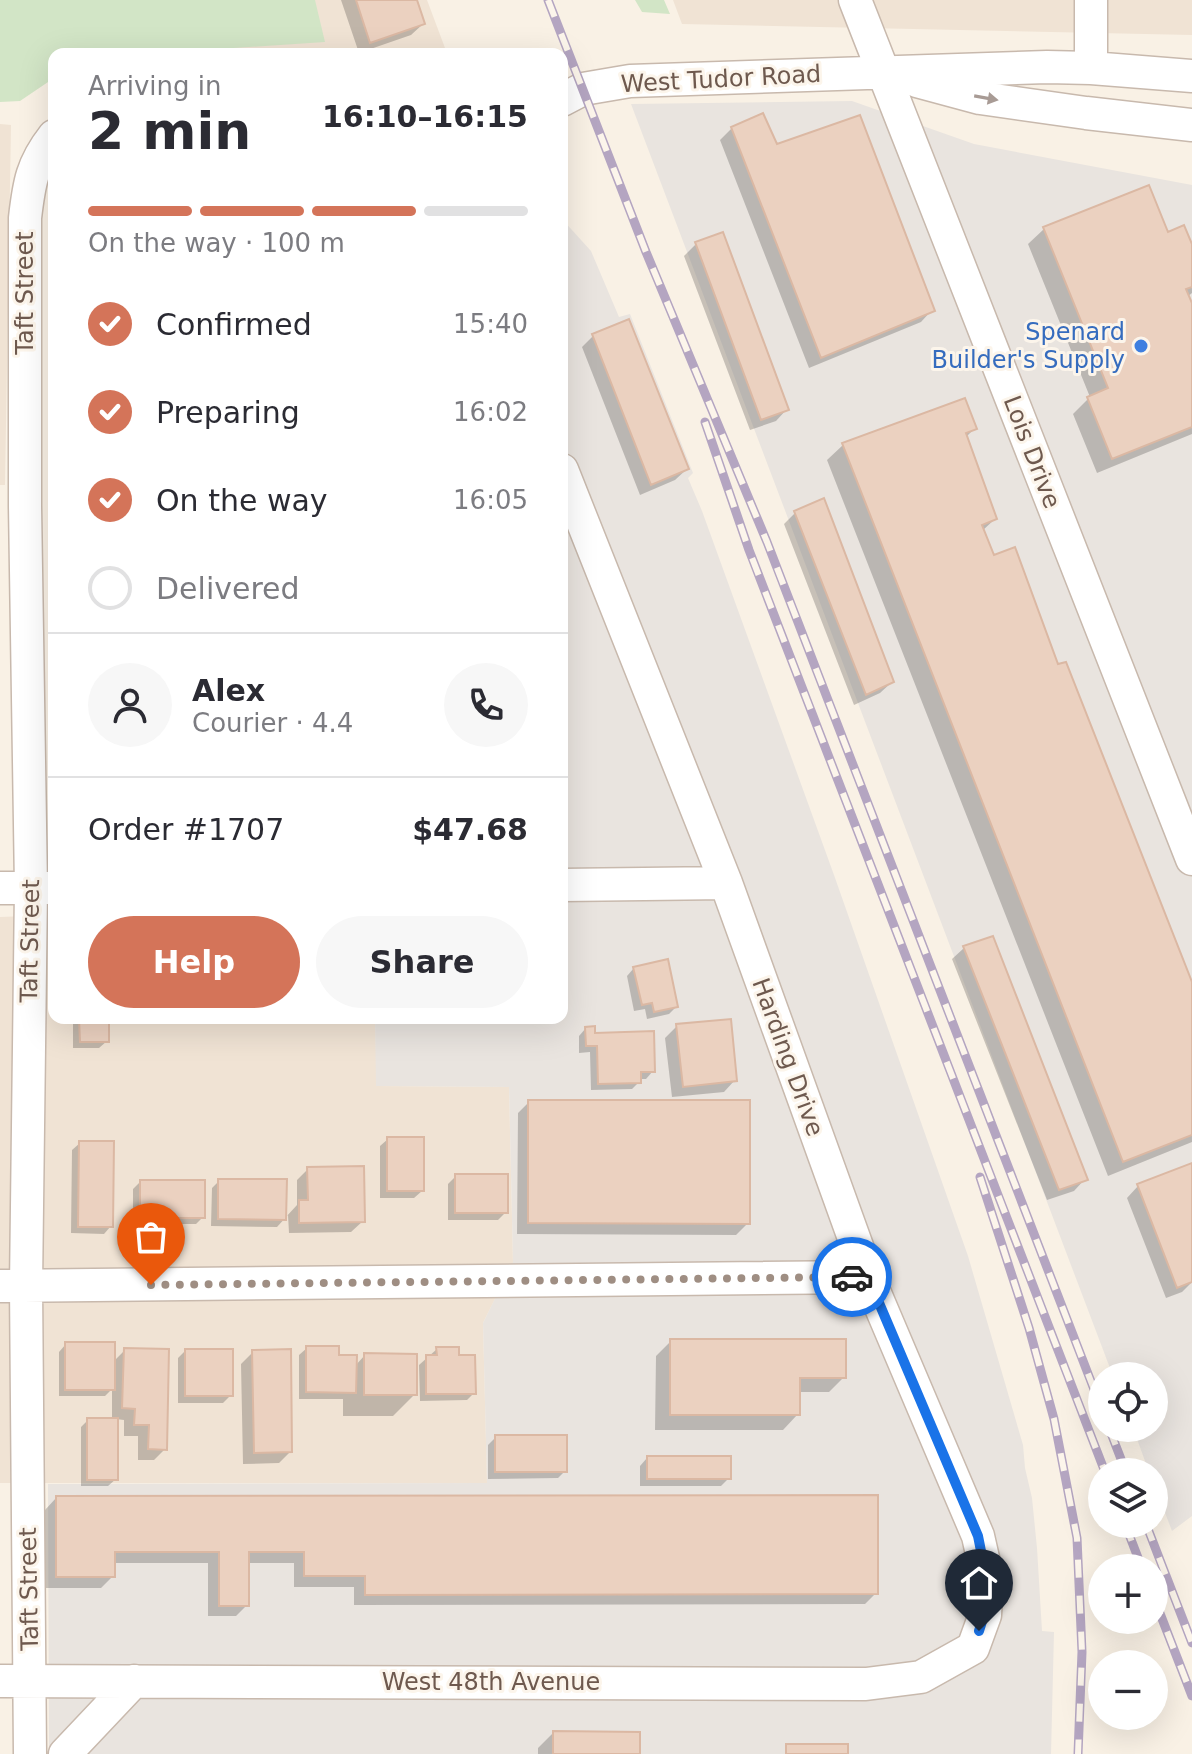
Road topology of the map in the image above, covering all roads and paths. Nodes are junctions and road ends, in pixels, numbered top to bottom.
1 (855, 0) edge
2 (1091, 0) edge
3 (1091, 68) junction
4 (883, 72) junction
5 (1192, 76) edge
6 (568, 97) edge
7 (1192, 125) edge
8 (48, 145) edge
9 (568, 485) edge
10 (13, 506) edge
11 (1192, 859) edge
12 (726, 883) junction
13 (568, 885) edge
14 (28, 888) edge
15 (868, 1277) junction
16 (13, 1286) edge
17 (973, 1648) joint
18 (15, 1681) edge
19 (134, 1681) junction
20 (30, 1754) edge
21 (65, 1754) edge

1 - 4 street, Lois Drive
2 - 3 street
3 - 4 street, West Tudor Road
3 - 5 street, West Tudor Road
4 - 6 street, West Tudor Road
4 -> 7 street, West Tudor Road
4 - 11 street, Lois Drive
8 - 10 street, Taft Street
9 - 12 street, Harding Drive
10 - 14 street, Taft Street
12 - 13 street
12 - 15 street, Harding Drive
14 - 16 street, Taft Street
15 - 16 street
15 - 17 street, Harding Drive
16 - 18 street, Taft Street
17 - 19 street, West 48th Avenue
18 - 19 street, West 48th Avenue
18 - 20 street, Taft Street
19 - 21 street

